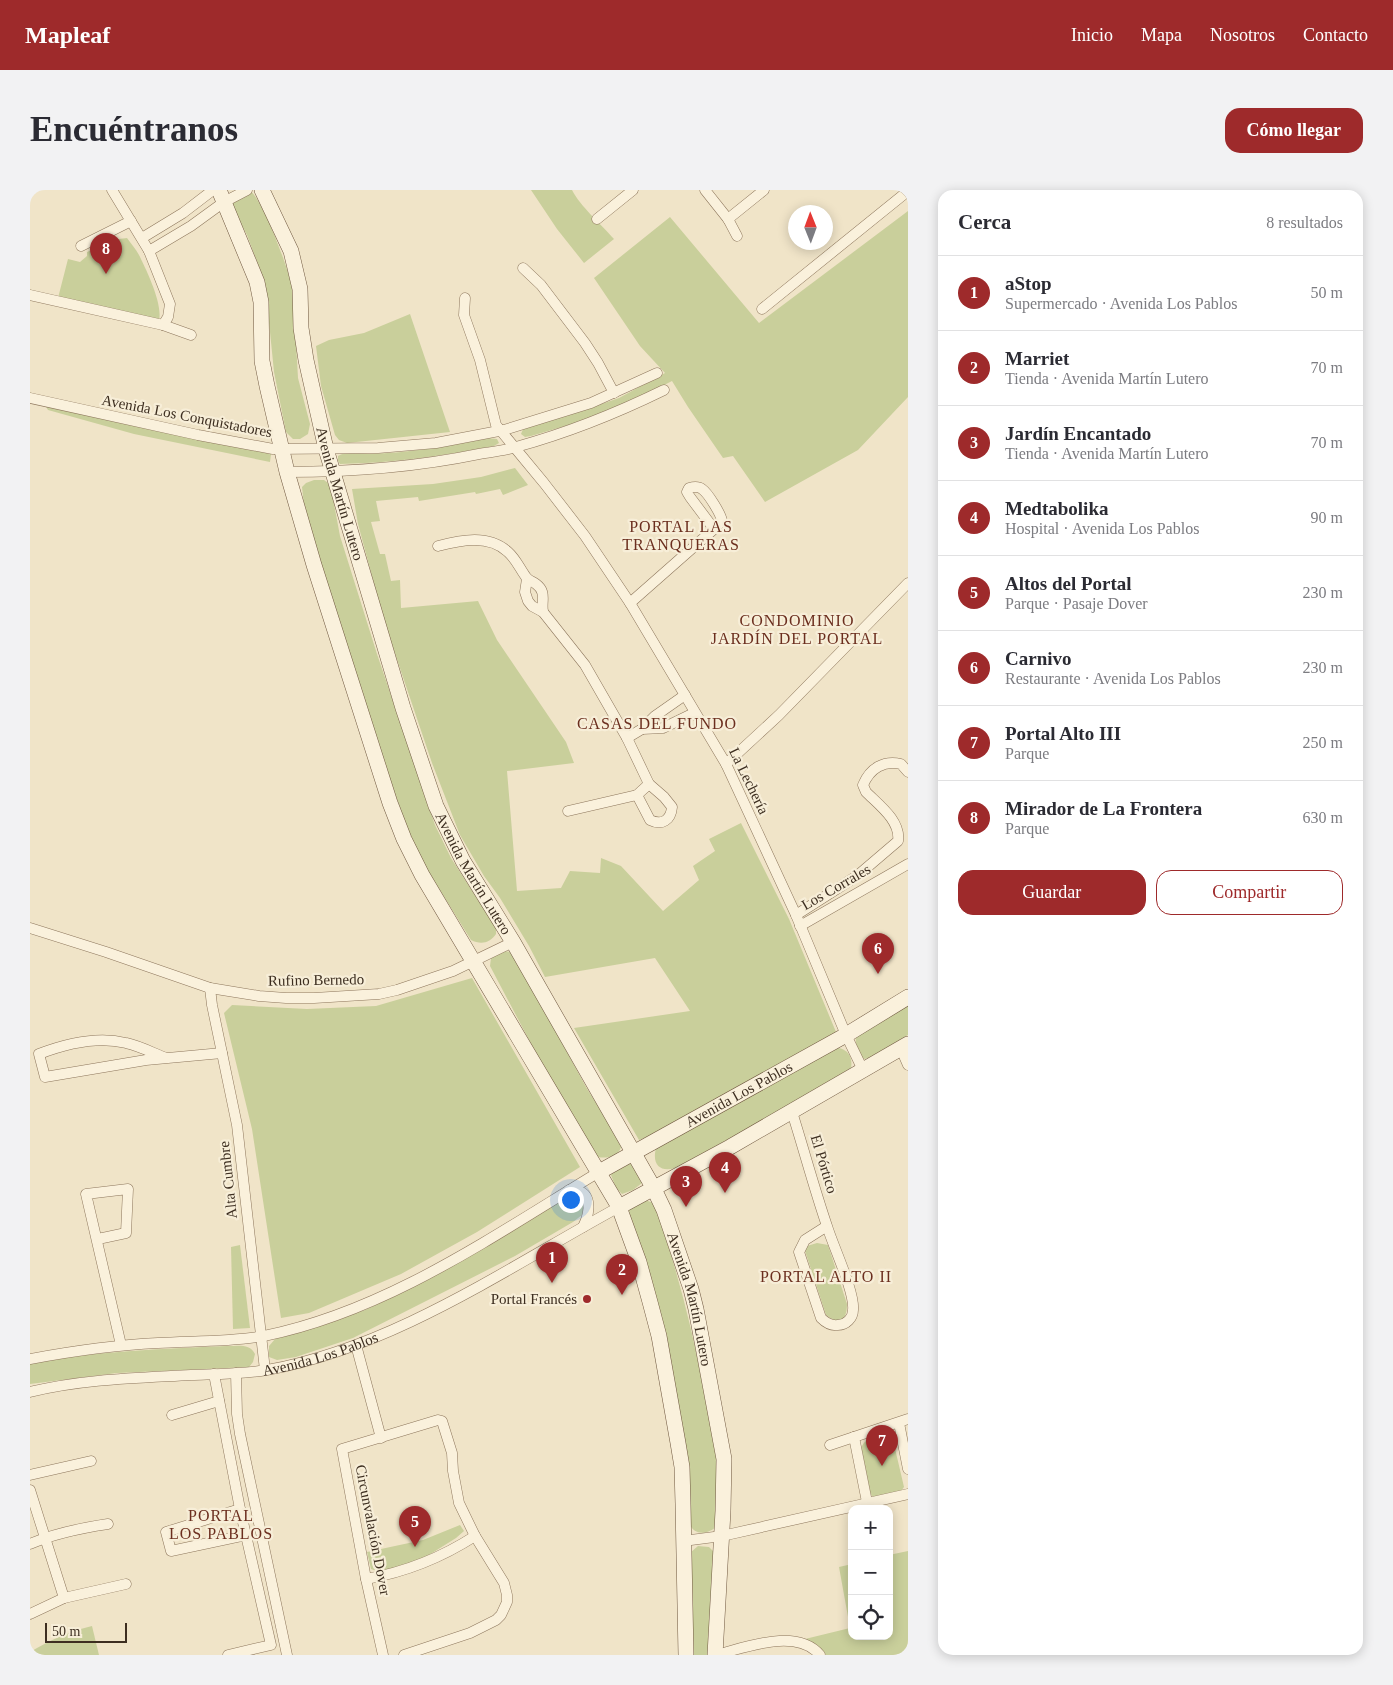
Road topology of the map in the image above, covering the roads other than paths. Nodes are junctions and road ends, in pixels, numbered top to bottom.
1 (112, 190) edge
2 (213, 190) edge
3 (247, 190) edge
4 (262, 190) edge
5 (633, 190) edge
6 (705, 190) edge
7 (764, 190) edge
8 (908, 190) edge
9 (221, 196) edge
10 (183, 213) junction
11 (597, 219) dead end
12 (728, 219) junction
13 (131, 221) junction
14 (191, 226) junction
15 (737, 236) dead end
16 (142, 238) junction
17 (81, 246) dead end
18 (149, 251) junction
19 (523, 268) dead end
20 (30, 295) edge
21 (465, 298) dead end
22 (762, 310) dead end
23 (162, 325) junction
24 (191, 335) dead end
25 (657, 373) dead end
26 (664, 390) dead end
27 (614, 393) junction
28 (30, 398) edge
29 (499, 431) junction
30 (515, 448) junction
31 (282, 449) junction
32 (326, 449) junction
33 (287, 472) junction
34 (332, 472) junction
35 (714, 529) dead end
36 (438, 546) dead end
37 (527, 579) junction
38 (908, 583) edge
39 (630, 603) junction
40 (543, 612) junction
41 (685, 695) junction
42 (694, 713) junction
43 (642, 730) junction
44 (627, 738) junction
45 (726, 764) junction
46 (908, 772) edge
47 (648, 784) junction
48 (637, 795) junction
49 (568, 811) dead end
50 (876, 860) junction
51 (908, 864) edge
52 (888, 874) junction
53 (796, 915) junction
54 (800, 926) junction
55 (30, 928) edge
56 (513, 942) junction
57 (474, 962) junction
58 (210, 988) junction
59 (908, 997) edge
60 (846, 1036) junction
61 (905, 1046) edge
62 (222, 1053) junction
63 (166, 1058) junction
64 (908, 1065) edge
65 (863, 1070) junction
66 (792, 1112) junction
67 (634, 1153) junction
68 (599, 1172) junction
69 (653, 1188) junction
70 (569, 1190) junction
71 (619, 1207) junction
72 (827, 1226) junction
73 (583, 1227) junction
74 (98, 1239) junction
75 (261, 1337) junction
76 (120, 1345) junction
77 (356, 1345) junction
78 (30, 1359) edge
79 (265, 1370) junction
80 (236, 1373) junction
81 (214, 1374) junction
82 (30, 1392) edge
83 (218, 1401) junction
84 (172, 1415) dead end
85 (903, 1421) edge
86 (381, 1438) junction
87 (854, 1438) junction
88 (830, 1445) dead end
89 (91, 1461) dead end
90 (908, 1469) edge
91 (30, 1475) edge
92 (30, 1490) edge
93 (908, 1494) edge
94 (867, 1502) junction
95 (240, 1509) junction
96 (108, 1524) dead end
97 (246, 1535) junction
98 (475, 1536) junction
99 (722, 1536) junction
100 (46, 1537) junction
101 (683, 1541) junction
102 (30, 1544) edge
103 (366, 1579) junction
104 (126, 1584) dead end
105 (64, 1598) junction
106 (30, 1614) edge
107 (284, 1642) junction
108 (271, 1645) junction
109 (228, 1655) edge
110 (287, 1655) edge
111 (383, 1655) edge
112 (404, 1655) edge
113 (686, 1655) edge
114 (715, 1655) edge
115 (820, 1655) edge

1 - 13 street
2 - 10 street
3 - 9 street
4 - 32 street, Avenida Martín Lutero
5 - 11 street
6 - 12 street
7 - 12 street
8 - 22 street
9 - 14 street
9 - 31 street
10 - 14 street
10 - 16 street
12 - 15 street
13 - 16 street
13 - 17 street
14 - 18 street
16 - 18 street
18 - 23 street
19 - 27 street
20 - 23 street
21 - 29 street
23 - 24 street
25 - 27 street, Avenida Los Conquistadores
26 - 30 street
27 - 29 street, Avenida Los Conquistadores
28 - 31 street, Avenida Los Conquistadores
29 - 30 street, La Lechería
29 - 32 street, Avenida Los Conquistadores
30 - 34 street
30 - 39 street, La Lechería
31 - 32 street, Avenida Los Conquistadores
31 - 33 street
32 - 34 street, Avenida Martín Lutero
33 - 34 street
33 - 57 street
34 - 56 street, Avenida Martín Lutero
35 - 39 street
36 - 37 street
37 - 40 street
37 - 40 street
38 - 45 street
39 - 41 street, La Lechería
40 - 44 street
41 - 42 street, La Lechería
41 - 43 street
42 - 43 street
42 - 45 street, La Lechería
43 - 44 street
44 - 47 street
45 - 53 street, La Lechería
46 - 50 street, Los Corrales
47 - 48 street
47 - 48 street
48 - 49 street
50 - 52 street, Los Corrales
50 - 53 street, Los Corrales
51 - 52 street, Los Corrales
52 - 54 street, Los Corrales
53 - 54 street, La Lechería
54 - 60 street, La Lechería
55 - 58 street, Rufino Bernedo
56 - 57 street, Rufino Bernedo
56 - 67 street, Avenida Martín Lutero
57 - 58 street, Rufino Bernedo
57 - 68 street
58 - 62 street, Alta Cumbre
59 - 60 street, Avenida Los Pablos
60 - 65 street, La Lechería
60 - 67 street, Avenida Los Pablos
61 - 64 street
61 - 65 street, Avenida Los Pablos
62 - 63 street
62 - 75 street, Alta Cumbre
63 - 63 street
65 - 66 street, Avenida Los Pablos
66 - 69 street, Avenida Los Pablos
66 - 72 street, El Pórtico
67 - 68 street, Avenida Los Pablos
67 - 69 street, Avenida Martín Lutero
68 - 70 street, Avenida Los Pablos
68 - 71 street
69 - 71 street, Avenida Los Pablos
69 - 99 street, Avenida Martín Lutero
70 - 73 street
70 - 75 street, Avenida Los Pablos
71 - 73 street, Avenida Los Pablos
71 - 101 street
72 - 72 street, El Pórtico
73 - 77 street, Avenida Los Pablos
74 - 74 street
74 - 76 street
75 - 76 street, Avenida Los Pablos
75 - 79 street, Alta Cumbre
76 - 78 street, Avenida Los Pablos
77 - 79 street, Avenida Los Pablos
77 - 86 street
79 - 80 street, Avenida Los Pablos
80 - 81 street, Avenida Los Pablos
80 - 107 street
81 - 82 street, Avenida Los Pablos
81 - 83 street
83 - 84 street
83 - 95 street
85 - 87 street
85 - 90 street
86 - 98 street, Circunvalación Dover
86 - 103 street, Circunvalación Dover
87 - 88 street
87 - 94 street
89 - 91 street
92 - 100 street
93 - 94 street
94 - 99 street
95 - 97 street
95 - 97 street
96 - 100 street
97 - 108 street
98 - 103 street
98 - 112 street, Circunvalación Dover
99 - 101 street
99 - 114 street, Avenida Martín Lutero
100 - 102 street
100 - 105 street
101 - 113 street
103 - 111 street, Circunvalación Dover
104 - 105 street
105 - 106 street
107 - 108 street
107 - 110 street
108 - 109 street
114 - 115 street

